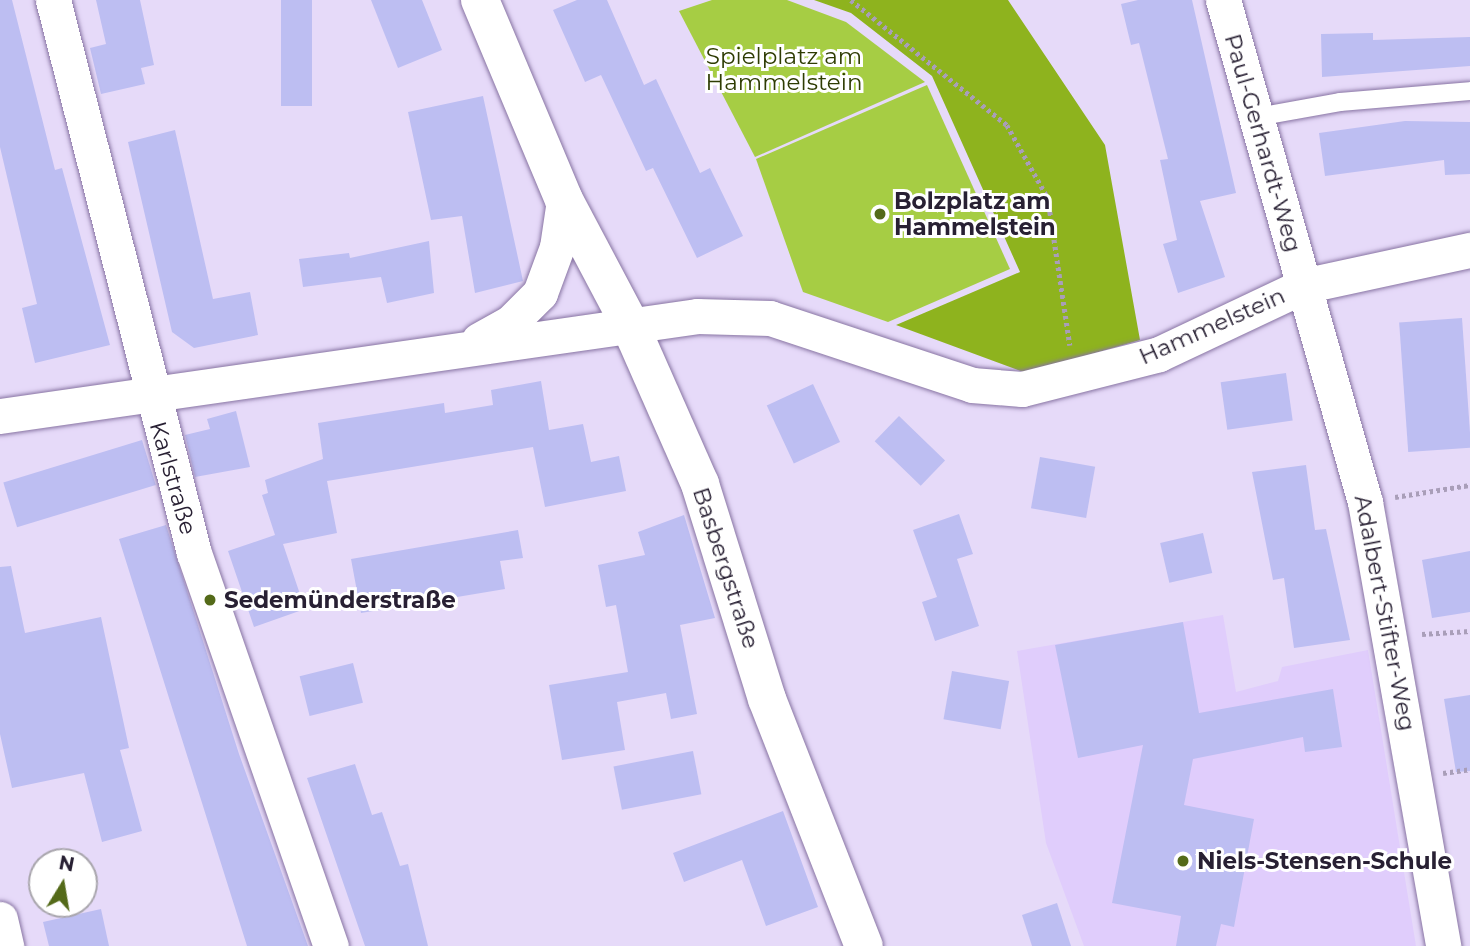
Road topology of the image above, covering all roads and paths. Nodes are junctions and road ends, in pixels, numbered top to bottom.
1 (53, 0) edge
2 (480, 0) edge
3 (851, 0) edge
4 (1223, 0) edge
5 (1470, 91) edge
6 (1256, 117) junction
7 (564, 200) junction
8 (1470, 250) edge
9 (1303, 286) junction
10 (629, 323) junction
11 (467, 347) junction
12 (1075, 379) junction
13 (149, 392) junction
14 (0, 415) edge
15 (1470, 485) edge
16 (1365, 502) junction
17 (1470, 631) edge
18 (1393, 636) junction
19 (0, 919) edge
20 (6, 946) edge
21 (331, 946) edge
22 (864, 946) edge
23 (1443, 946) edge

1 - 13 street, Karlstraße
2 - 7 main road, Basbergstraße
3 - 12 path
4 - 6 street, Paul-Gerhardt-Weg
5 - 6 lane
6 - 9 street, Paul-Gerhardt-Weg
7 - 10 main road, Basbergstraße
7 - 11 street
8 - 9 street, Hammelstein
9 - 12 street, Hammelstein
9 - 16 street, Adalbert-Stifter-Weg
10 - 11 street
10 - 12 street, Hammelstein
10 - 22 main road, Basbergstraße
11 - 13 street
13 - 14 street
13 - 21 street, Karlstraße
15 - 16 path
16 - 18 street, Adalbert-Stifter-Weg
17 - 18 path
18 - 23 street, Adalbert-Stifter-Weg
19 - 20 street

